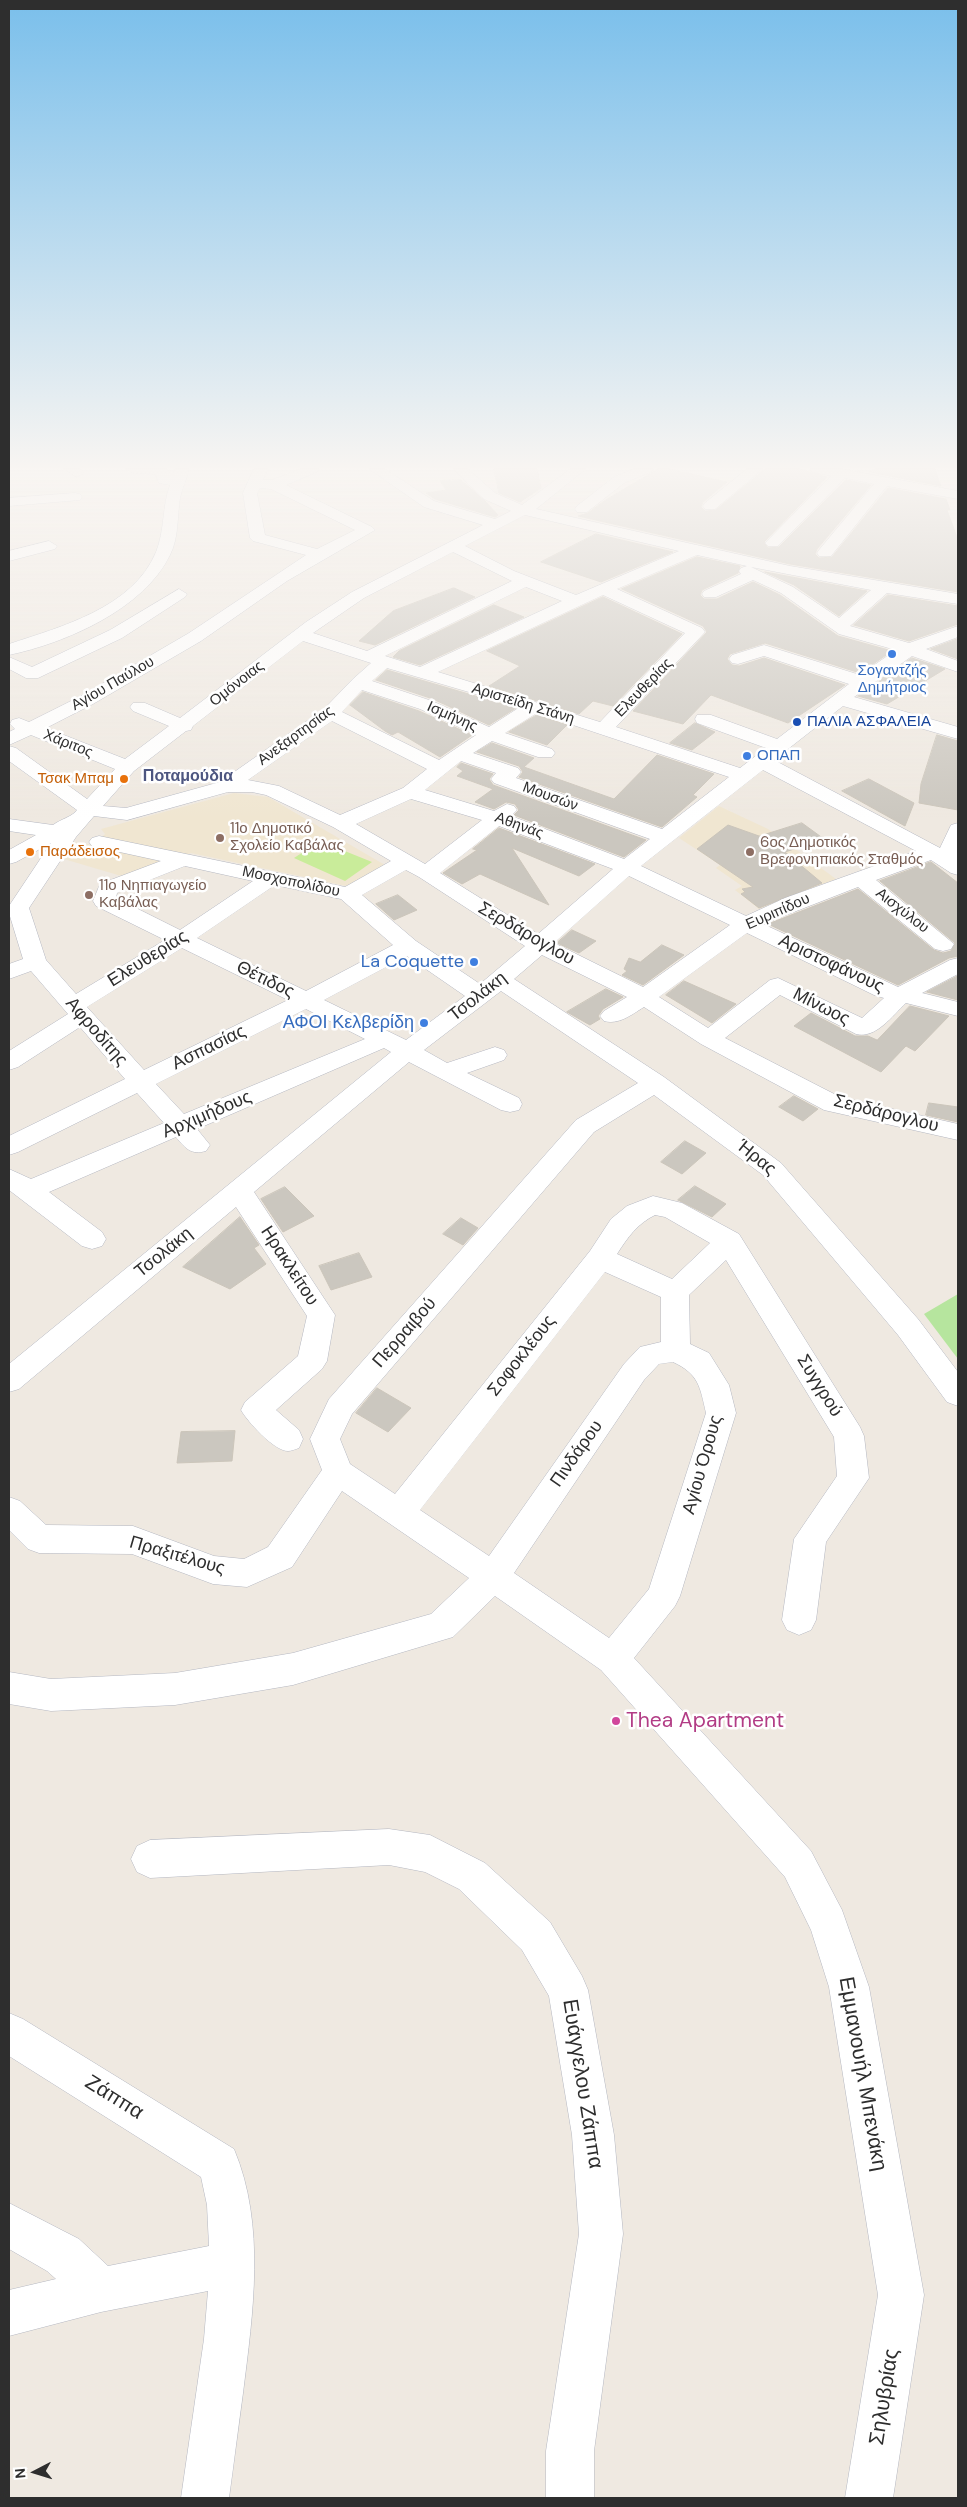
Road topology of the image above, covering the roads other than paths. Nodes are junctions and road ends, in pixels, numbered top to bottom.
1 (139, 586) edge
2 (269, 586) edge
3 (375, 586) edge
4 (516, 586) edge
5 (538, 586) edge
6 (610, 586) edge
7 (727, 586) edge
8 (778, 586) edge
9 (868, 586) edge
10 (603, 589) junction
11 (882, 589) junction
12 (179, 594) dead end
13 (710, 594) dead end
14 (958, 599) edge
15 (576, 601) junction
16 (839, 627) junction
17 (958, 631) edge
18 (302, 635) junction
19 (910, 649) junction
20 (9, 650) edge
21 (377, 659) junction
22 (738, 659) dead end
23 (9, 662) edge
24 (958, 667) edge
25 (421, 673) junction
26 (862, 682) junction
27 (359, 683) junction
28 (460, 684) junction
29 (840, 699) junction
30 (426, 705) junction
31 (535, 706) junction
32 (139, 707) dead end
33 (330, 714) junction
34 (704, 719) dead end
35 (9, 720) edge
36 (184, 726) junction
37 (32, 729) junction
38 (603, 730) junction
39 (490, 734) junction
40 (958, 734) edge
41 (9, 739) edge
42 (780, 747) junction
43 (9, 752) edge
44 (545, 753) dead end
45 (458, 754) junction
46 (761, 761) junction
47 (127, 767) junction
48 (440, 768) junction
49 (744, 776) junction
50 (227, 786) junction
51 (533, 791) junction
52 (410, 792) junction
53 (89, 809) junction
54 (497, 818) junction
55 (340, 823) junction
56 (9, 825) edge
57 (958, 829) edge
58 (63, 832) junction
59 (664, 838) junction
60 (99, 842) dead end
61 (9, 858) edge
62 (185, 859) junction
63 (945, 860) edge
64 (406, 861) junction
65 (627, 867) junction
66 (426, 873) junction
67 (273, 877) junction
68 (860, 878) junction
69 (348, 894) junction
70 (18, 908) joint
71 (746, 924) junction
72 (180, 940) junction
73 (540, 945) junction
74 (408, 946) junction
75 (952, 953) edge
76 (35, 962) junction
77 (9, 972) edge
78 (500, 980) junction
79 (902, 995) junction
80 (481, 996) junction
81 (644, 997) junction
82 (307, 1000) junction
83 (958, 1009) edge
84 (77, 1010) junction
85 (612, 1016) dead end
86 (709, 1038) junction
87 (396, 1045) junction
88 (495, 1055) dead end
89 (9, 1062) edge
90 (445, 1072) junction
91 (139, 1081) junction
92 (655, 1083) junction
93 (510, 1104) dead end
94 (180, 1126) junction
95 (958, 1132) edge
96 (197, 1144) dead end
97 (9, 1146) edge
98 (19, 1184) edge
99 (240, 1192) junction
100 (653, 1205) joint
101 (92, 1238) dead end
102 (729, 1241) junction
103 (600, 1258) junction
104 (675, 1292) junction
105 (675, 1350) junction
106 (9, 1381) edge
107 (958, 1394) edge
108 (288, 1439) dead end
109 (338, 1472) junction
110 (9, 1510) edge
111 (398, 1514) junction
112 (493, 1577) junction
113 (799, 1620) dead end
114 (613, 1659) junction
115 (9, 1688) edge
116 (150, 1859) dead end
117 (9, 2033) edge
118 (9, 2225) edge
119 (232, 2264) junction
120 (100, 2290) junction
121 (901, 2295) joint
122 (9, 2313) edge
123 (205, 2498) edge
124 (570, 2498) edge
125 (869, 2498) edge

1 - 20 street
2 - 37 street, Αγίου Παύλου
3 - 18 street, Ομόνοιας
4 - 21 street, Ανεξαρτησίας
5 - 15 street
6 - 10 street
7 - 13 street
8 - 16 street
9 - 11 street
10 - 15 street
10 - 38 street, Ελευθερίας
11 - 14 street
11 - 16 street
12 - 23 street
15 - 25 street
16 - 19 street
17 - 19 street, Τσολάκη
18 - 21 street, Αριστείδη Στάνη
18 - 36 street, Ομόνοιας
19 - 24 street
19 - 26 street, Τσολάκη
21 - 25 street, Αριστείδη Στάνη
21 - 27 street, Ανεξαρτησίας
22 - 26 street
25 - 28 street, Αριστείδη Στάνη
26 - 29 street, Τσολάκη
27 - 30 street, Ισμήνης
27 - 33 street, Ανεξαρτησίας
28 - 30 street
28 - 31 street, Αριστείδη Στάνη
29 - 40 street
29 - 42 street, Τσολάκη
30 - 39 street, Ισμήνης
31 - 38 street, Αριστείδη Στάνη
31 - 39 street
32 - 36 street
33 - 48 street
33 - 50 street, Ανεξαρτησίας
34 - 42 street
35 - 37 street, Χάριτος
36 - 47 street, Ομόνοιας
37 - 41 street, Αγίου Παύλου
37 - 47 street, Χάριτος
38 - 49 street, Αριστείδη Στάνη
39 - 44 street, Ισμήνης
39 - 45 street
42 - 46 street, Τσολάκη
43 - 53 street
45 - 48 street
45 - 51 street, Μουσών
46 - 49 street, Τσολάκη
46 - 63 street
47 - 53 street, Ομόνοιας
48 - 52 street
49 - 59 street, Τσολάκη
50 - 53 street, Σερδάρογλου
50 - 55 street, Σερδάρογλου
51 - 54 street
51 - 59 street, Μουσών
52 - 54 street, Αθηνάς
52 - 55 street
53 - 58 street, Ομόνοιας
54 - 65 street, Αθηνάς
54 - 66 street
55 - 64 street, Σερδάρογλου
56 - 58 street
57 - 63 street
58 - 61 street
58 - 70 street, Ομόνοιας
59 - 65 street, Τσολάκη
60 - 62 street, Μοσχοπολίδου
62 - 67 street, Μοσχοπολίδου
62 - 72 street, Θέτιδος
63 - 68 street, Ευριπίδου
64 - 66 street, Σερδάρογλου
64 - 69 street
65 - 71 street, Αριστοφάνους
65 - 73 street, Τσολάκη
66 - 73 street, Σερδάρογλου
67 - 69 street, Μοσχοπολίδου
67 - 72 street, Ελευθερίας
68 - 71 street, Ευριπίδου
68 - 75 street, Αισχύλου
69 - 74 street, Μοσχοπολίδου
70 - 76 street, Αφροδίτης
71 - 79 street, Αριστοφάνους
71 - 81 street, Ευριπίδου
72 - 82 street, Θέτιδος
72 - 84 street, Ελευθερίας
73 - 78 street, Τσολάκη
73 - 81 street, Σερδάρογλου
74 - 80 street, Μοσχοπολίδου
74 - 82 street, Ασπασίας
75 - 79 street
76 - 77 street
76 - 84 street, Αφροδίτης
78 - 80 street, Τσολάκη
78 - 92 street, Ήρας
79 - 83 street, Αριστοφάνους
79 - 86 street, Μίνωος
80 - 87 street, Τσολάκη
81 - 85 street, Ευριπίδου
81 - 86 street, Σερδάρογλου
82 - 87 street, Θέτιδος
82 - 91 street, Ασπασίας
84 - 89 street, Ελευθερίας
84 - 91 street, Αφροδίτης
86 - 95 street, Σερδάρογλου
87 - 90 street, Θέτιδος
87 - 94 street, Αρχιμήδους
87 - 99 street, Τσολάκη
88 - 90 street
90 - 93 street, Θέτιδος
91 - 94 street, Αφροδίτης
91 - 97 street, Ασπασίας
92 - 107 street, Ήρας
92 - 109 street, Περραιβού
94 - 96 street, Αφροδίτης
94 - 98 street, Αρχιμήδους
98 - 101 street
99 - 106 street, Τσολάκη
99 - 108 street, Ηρακλείτου
100 - 102 street, Συγγρού
100 - 103 street, Σοφοκλέους
102 - 104 street
102 - 113 street, Συγγρού
103 - 104 street
103 - 111 street, Σοφοκλέους
104 - 105 street
105 - 112 street, Πινδάρου
105 - 114 street, Αγίου Όρους
109 - 110 street, Πραξιτέλους
109 - 111 street
111 - 112 street
112 - 114 street, Εμμανουήλ Μπενάκη
112 - 115 street
114 - 121 street, Εμμανουήλ Μπενάκη
116 - 124 street, Ευάγγελου Ζάππα
117 - 119 street, Ζάππα
118 - 120 street
119 - 120 street
119 - 123 street
120 - 122 street
121 - 125 street, Σηλυβρίας

